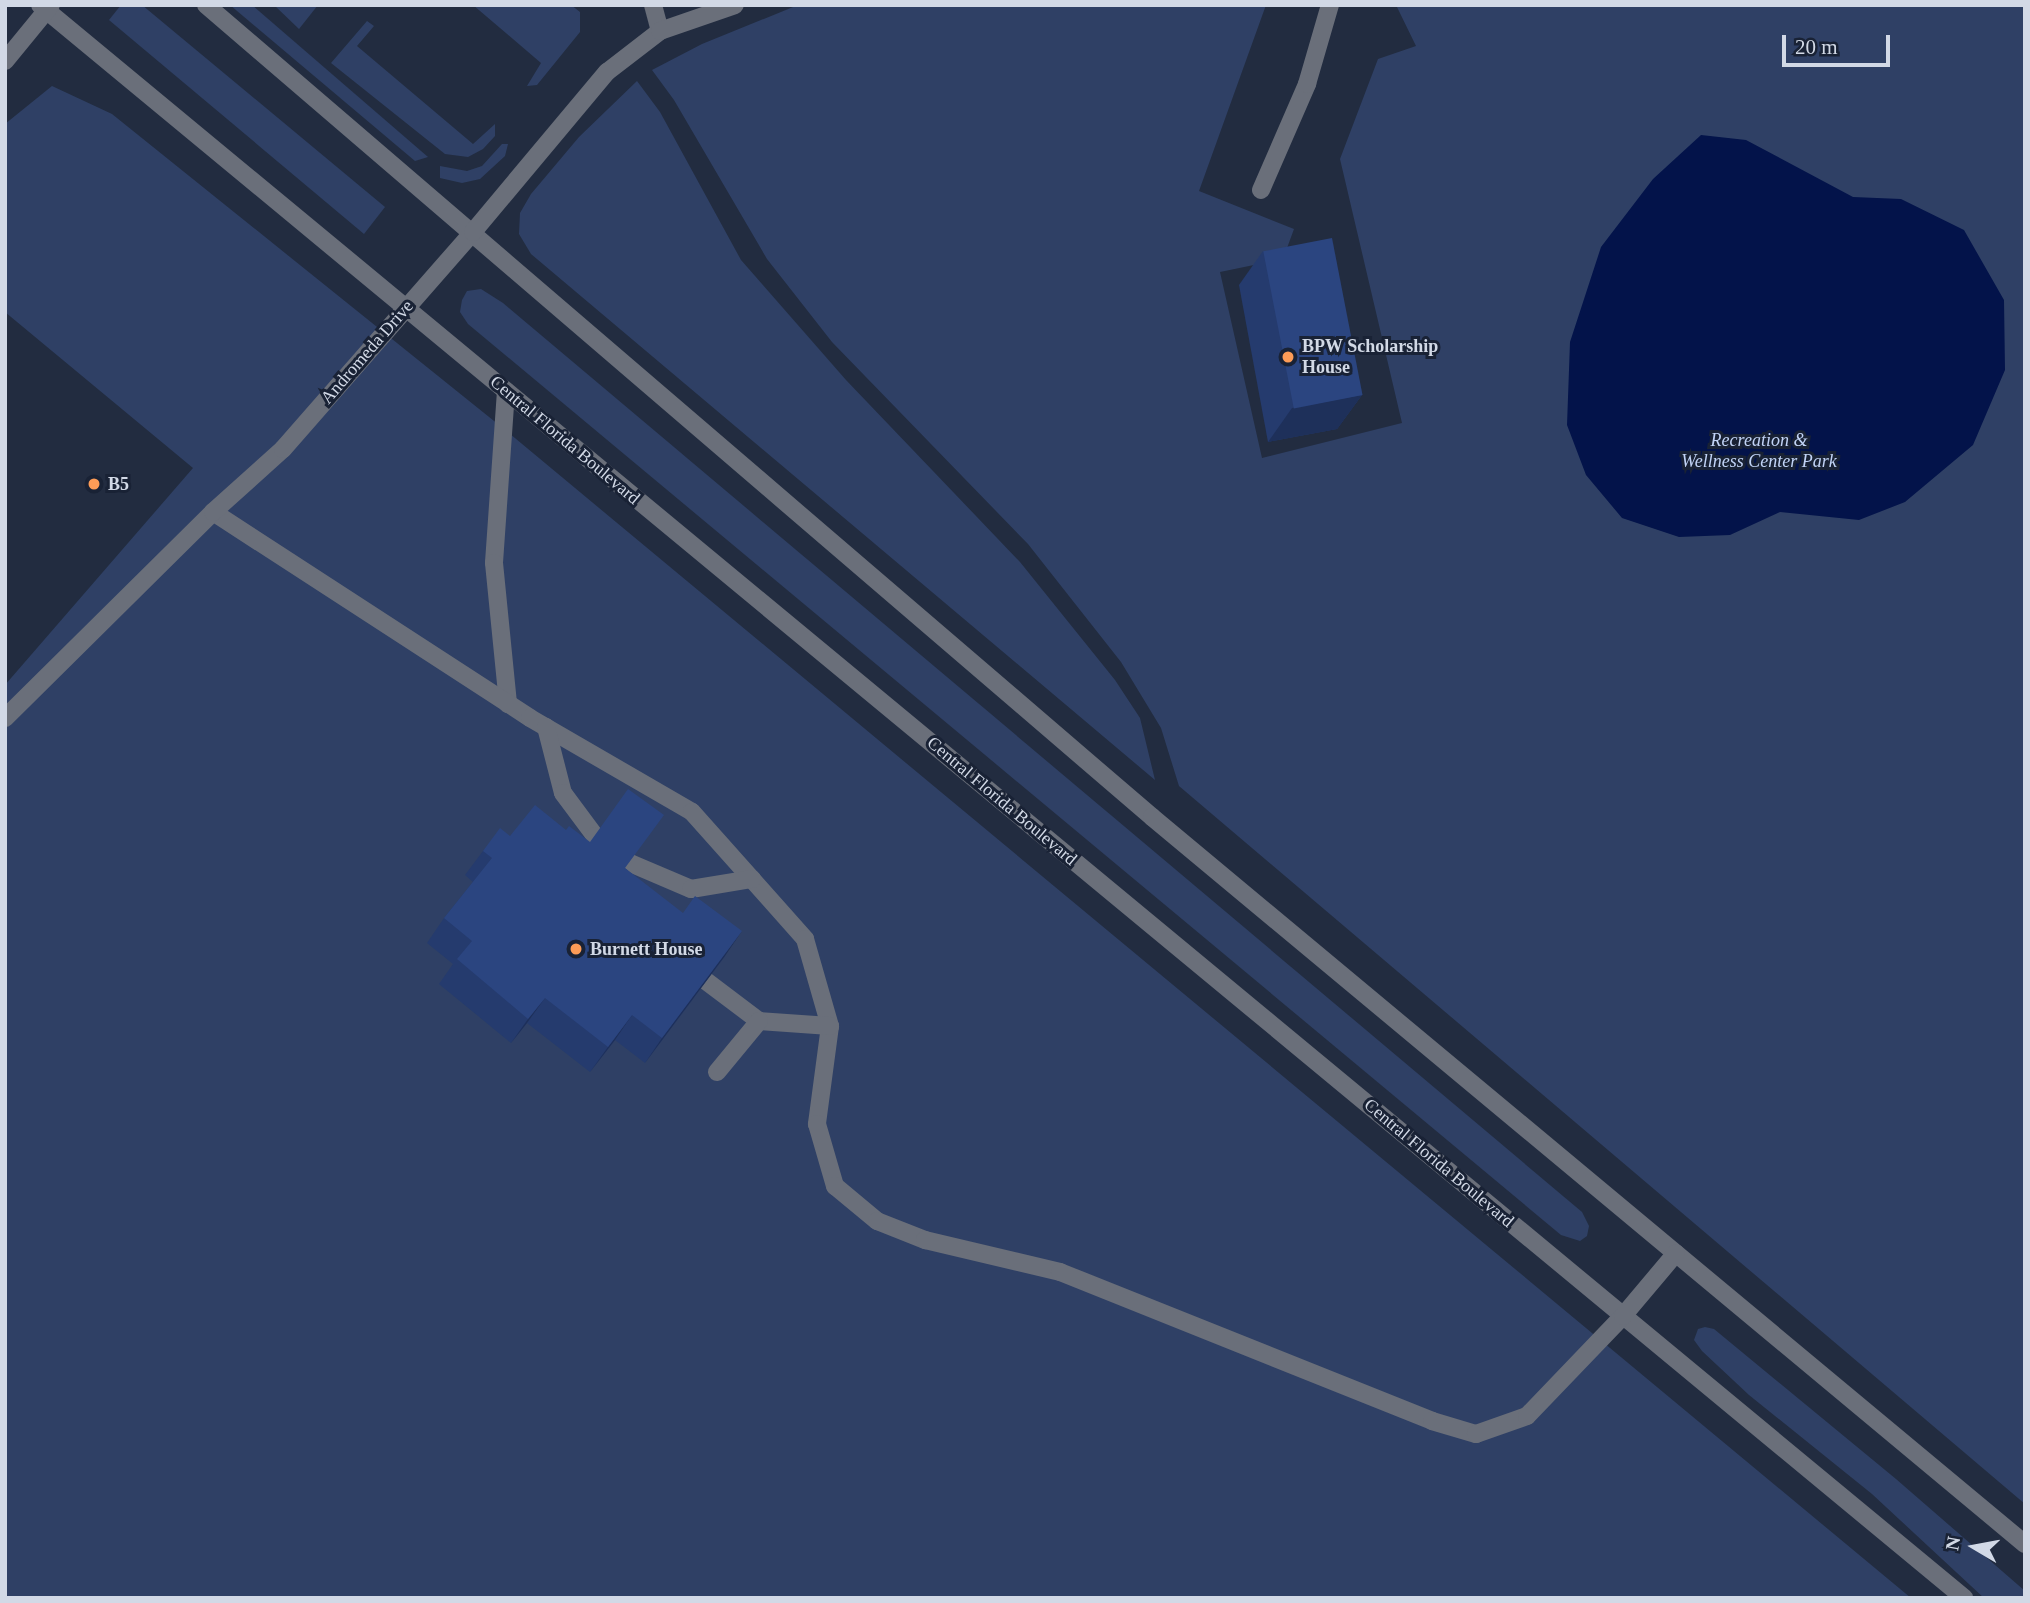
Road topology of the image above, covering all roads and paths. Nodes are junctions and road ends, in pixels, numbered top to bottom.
1 (206, 5) edge
2 (653, 5) edge
3 (735, 5) edge
4 (1331, 5) edge
5 (46, 7) edge
6 (660, 31) junction
7 (5, 61) edge
8 (1261, 190) dead end
9 (473, 232) junction
10 (405, 308) junction
11 (506, 391) junction
12 (213, 512) junction
13 (508, 704) junction
14 (5, 718) edge
15 (546, 727) junction
16 (752, 879) junction
17 (706, 981) edge
18 (759, 1021) junction
19 (830, 1026) junction
20 (717, 1072) dead end
21 (1676, 1252) junction
22 (1623, 1316) junction
23 (2025, 1544) edge
24 (1964, 1598) edge

1 - 9 street
2 - 6 street
3 - 6 street, Andromeda Drive
4 - 8 street
5 - 7 street
5 - 10 street, Central Florida Boulevard
6 - 9 street, Andromeda Drive
9 - 10 street, Andromeda Drive
9 - 21 street
10 - 11 street, Central Florida Boulevard
10 - 12 street, Andromeda Drive
11 - 13 street
11 - 22 street, Central Florida Boulevard
12 - 13 street
12 - 14 street, Andromeda Drive
13 - 15 street
15 - 16 street
15 - 16 street
16 - 19 street
17 - 18 street
18 - 19 street
18 - 20 street
19 - 22 street
21 - 22 street
21 - 23 street
22 - 24 street, Central Florida Boulevard

